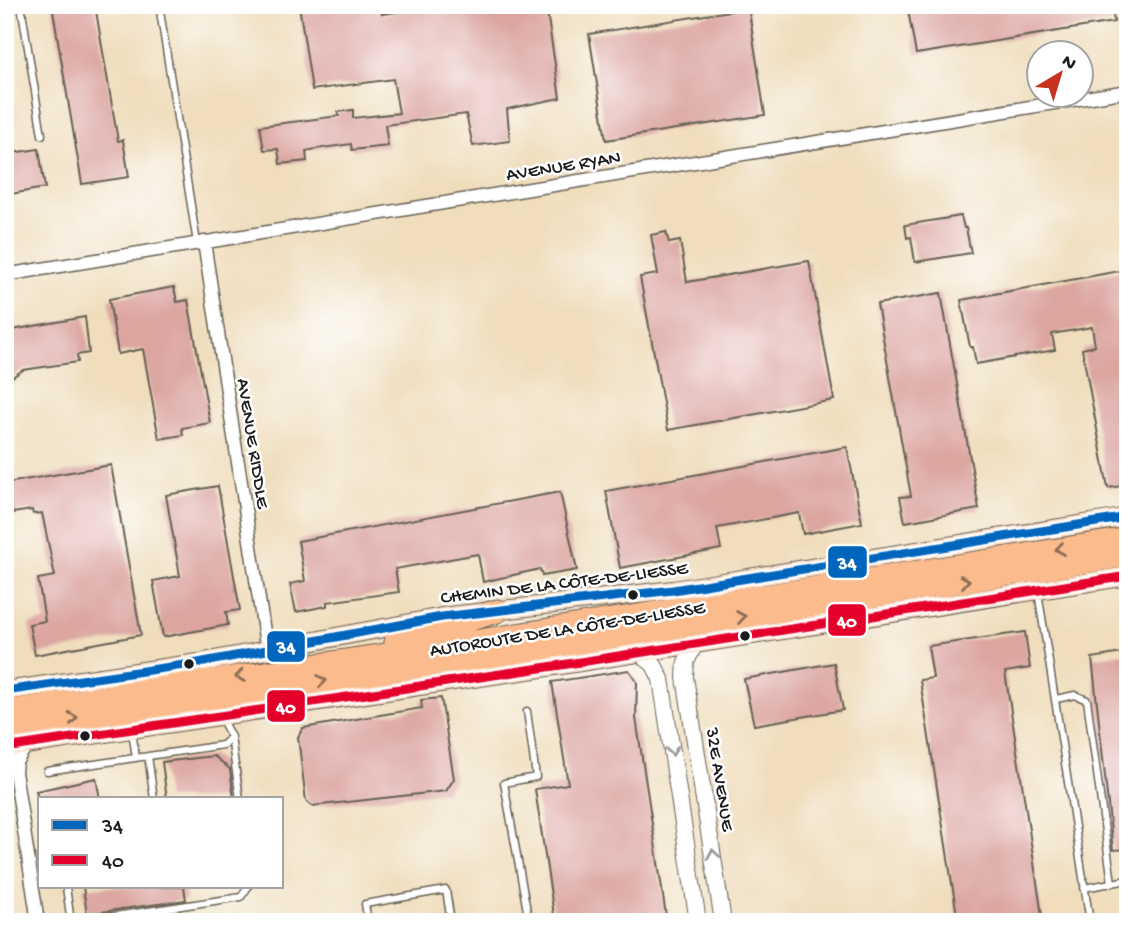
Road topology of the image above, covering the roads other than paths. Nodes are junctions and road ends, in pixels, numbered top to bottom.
1 (21, 5) edge
2 (159, 5) edge
3 (1128, 91) edge
4 (42, 135) dead end
5 (200, 243) junction
6 (5, 275) edge
7 (1128, 517) edge
8 (1128, 539) edge
9 (1128, 555) edge
10 (1128, 576) edge
11 (1038, 590) junction
12 (496, 611) junction
13 (695, 644) junction
14 (267, 650) junction
15 (639, 652) junction
16 (325, 664) junction
17 (5, 691) edge
18 (1056, 699) junction
19 (527, 711) dead end
20 (5, 712) edge
21 (220, 716) junction
22 (5, 728) edge
23 (131, 730) junction
24 (231, 737) junction
25 (27, 745) junction
26 (6, 748) edge
27 (148, 756) junction
28 (136, 758) junction
29 (47, 771) dead end
30 (154, 797) edge
31 (240, 797) edge
32 (1128, 880) edge
33 (1112, 883) junction
34 (66, 888) edge
35 (247, 888) edge
36 (1084, 888) junction
37 (5, 902) edge
38 (9, 922) edge
39 (38, 922) edge
40 (73, 922) edge
41 (368, 922) edge
42 (451, 922) edge
43 (529, 922) edge
44 (698, 922) edge
45 (723, 922) edge
46 (1090, 922) edge

1 - 4 lane
2 - 5 lane
3 - 5 street, AVENUE RYAN
5 - 6 street, AVENUE RYAN
5 - 14 street, AVENUE RIDDLE
7 - 12 main road, CHEMIN DE LA CÔTE-DE-LIESSE
8 -> 16 highway, AUTOROUTE DE LA CÔTE-DE-LIESSE
22 -> 9 highway, AUTOROUTE DE LA CÔTE-DE-LIESSE
10 - 11 main road
11 - 13 main road
11 - 18 lane
12 - 14 main road, CHEMIN DE LA CÔTE-DE-LIESSE
12 - 16 highway
13 - 15 main road
45 -> 13 street, 32E AVENUE
14 - 17 main road, CHEMIN DE LA CÔTE-DE-LIESSE
15 - 21 main road
15 -> 44 street
16 -> 20 highway, AUTOROUTE DE LA CÔTE-DE-LIESSE
18 - 33 lane
18 - 36 lane
19 - 43 lane
21 - 23 main road
21 - 24 lane
23 - 25 main road
23 - 28 lane
24 - 27 lane
24 - 31 lane
25 - 26 main road
25 - 39 street
27 - 28 lane
27 - 30 lane
28 - 29 lane
32 - 33 lane
33 - 36 lane
34 - 40 lane
35 - 40 lane
36 - 46 lane
37 - 38 street
41 - 42 lane

